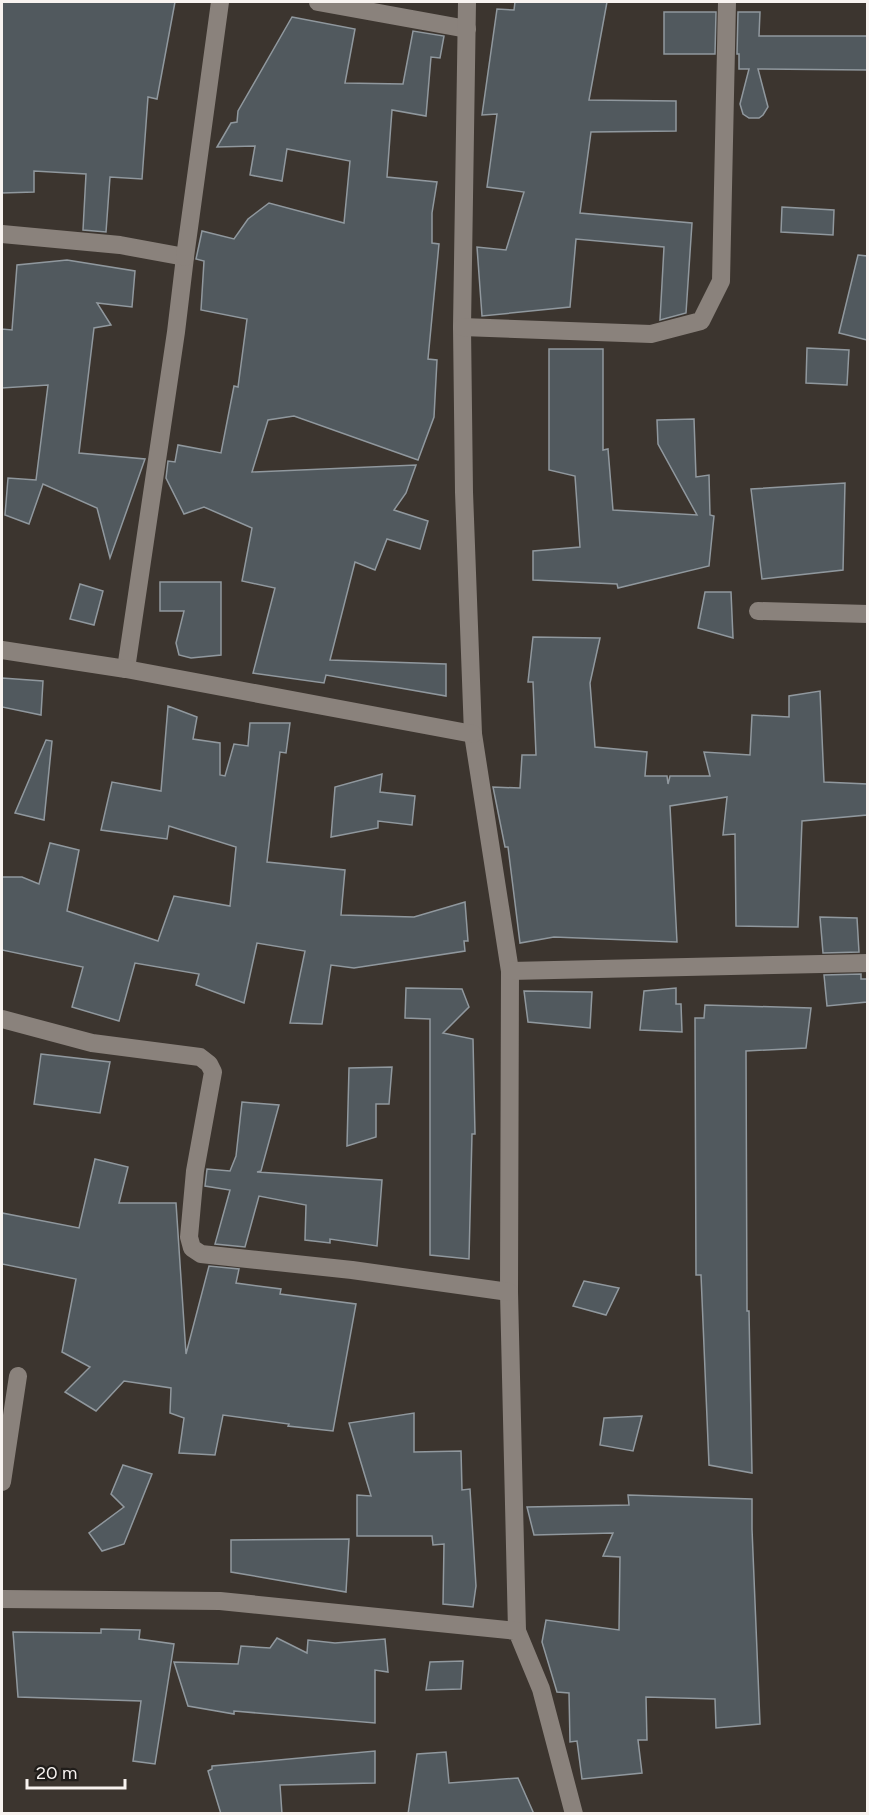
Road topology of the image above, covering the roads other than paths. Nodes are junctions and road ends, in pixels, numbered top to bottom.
1 (220, 2) edge
2 (318, 2) edge
3 (467, 2) edge
4 (727, 2) edge
5 (467, 29) junction
6 (2, 234) edge
7 (185, 257) junction
8 (462, 327) junction
9 (758, 611) dead end
10 (867, 614) edge
11 (2, 650) edge
12 (126, 669) junction
13 (473, 734) junction
14 (867, 963) edge
15 (510, 971) junction
16 (2, 1019) edge
17 (509, 1292) junction
18 (18, 1376) dead end
19 (2, 1482) edge
20 (2, 1599) edge
21 (517, 1631) junction
22 (574, 1814) edge

1 - 7 street
2 - 5 street
3 - 5 street
4 - 8 street
5 - 8 street
6 - 7 street
7 - 12 street
8 - 13 street
9 - 10 street
11 - 12 street
12 - 13 street
13 - 15 street
14 - 15 street
15 - 17 street
16 - 17 street
17 - 21 street
18 - 19 street
20 - 21 street
21 - 22 street

